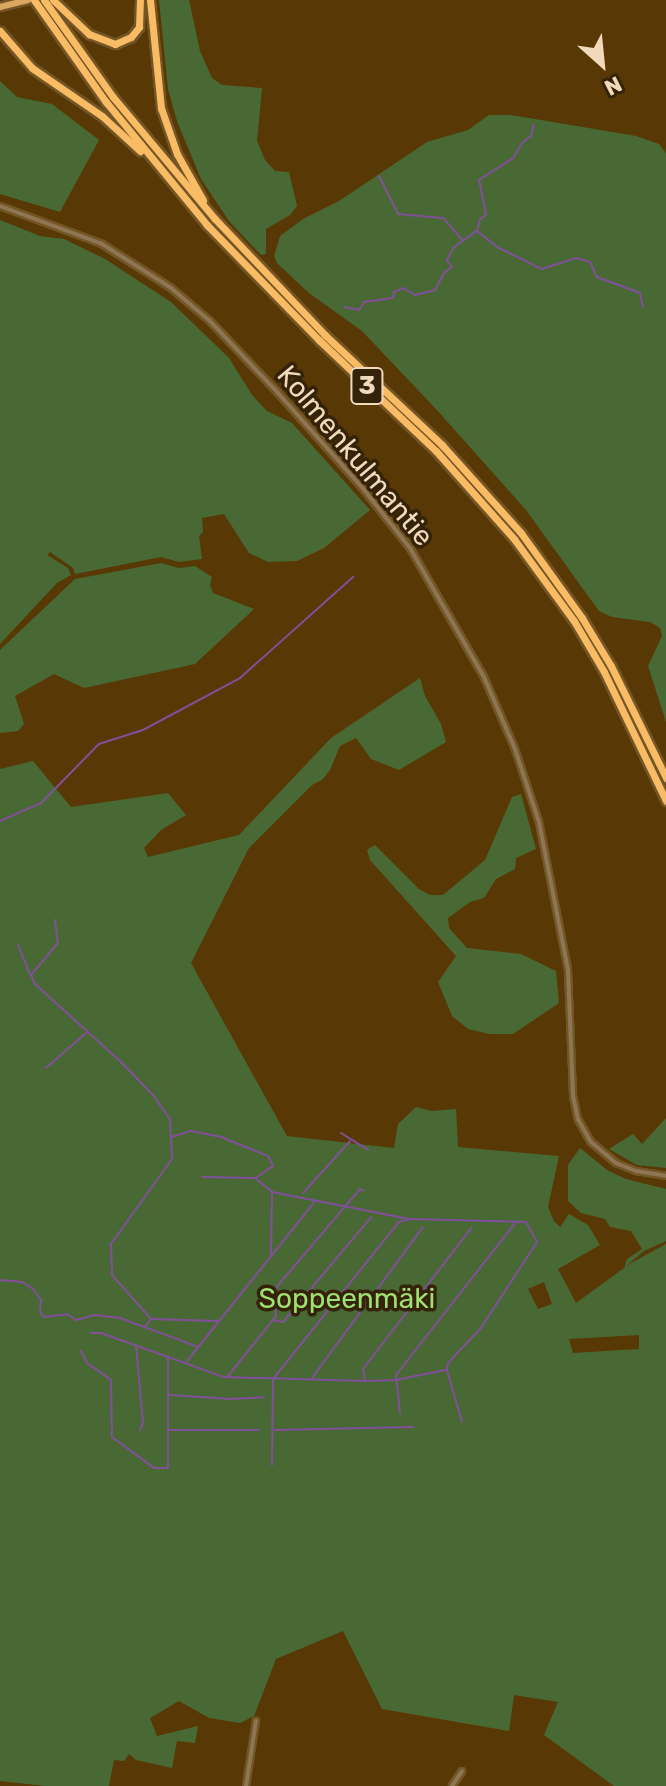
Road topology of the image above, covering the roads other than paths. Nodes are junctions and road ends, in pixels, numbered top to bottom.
1 (31, 0) edge
2 (44, 0) edge
3 (53, 0) edge
4 (140, 0) edge
5 (150, 0) edge
6 (0, 7) edge
7 (0, 31) edge
8 (155, 164) junction
9 (0, 206) edge
10 (215, 219) junction
11 (666, 778) edge
12 (666, 801) edge
13 (666, 1176) edge
14 (256, 1721) dead end
15 (462, 1771) dead end
16 (246, 1786) edge
17 (452, 1786) edge

1 - 6 main road
1 - 8 highway, 3
2 - 10 highway, 3
3 - 4 highway
5 - 10 highway
7 - 8 highway
8 - 12 highway, 3
9 - 13 street, Kolmenkulmantie
10 - 11 highway, 3
14 - 16 street
15 - 17 street

